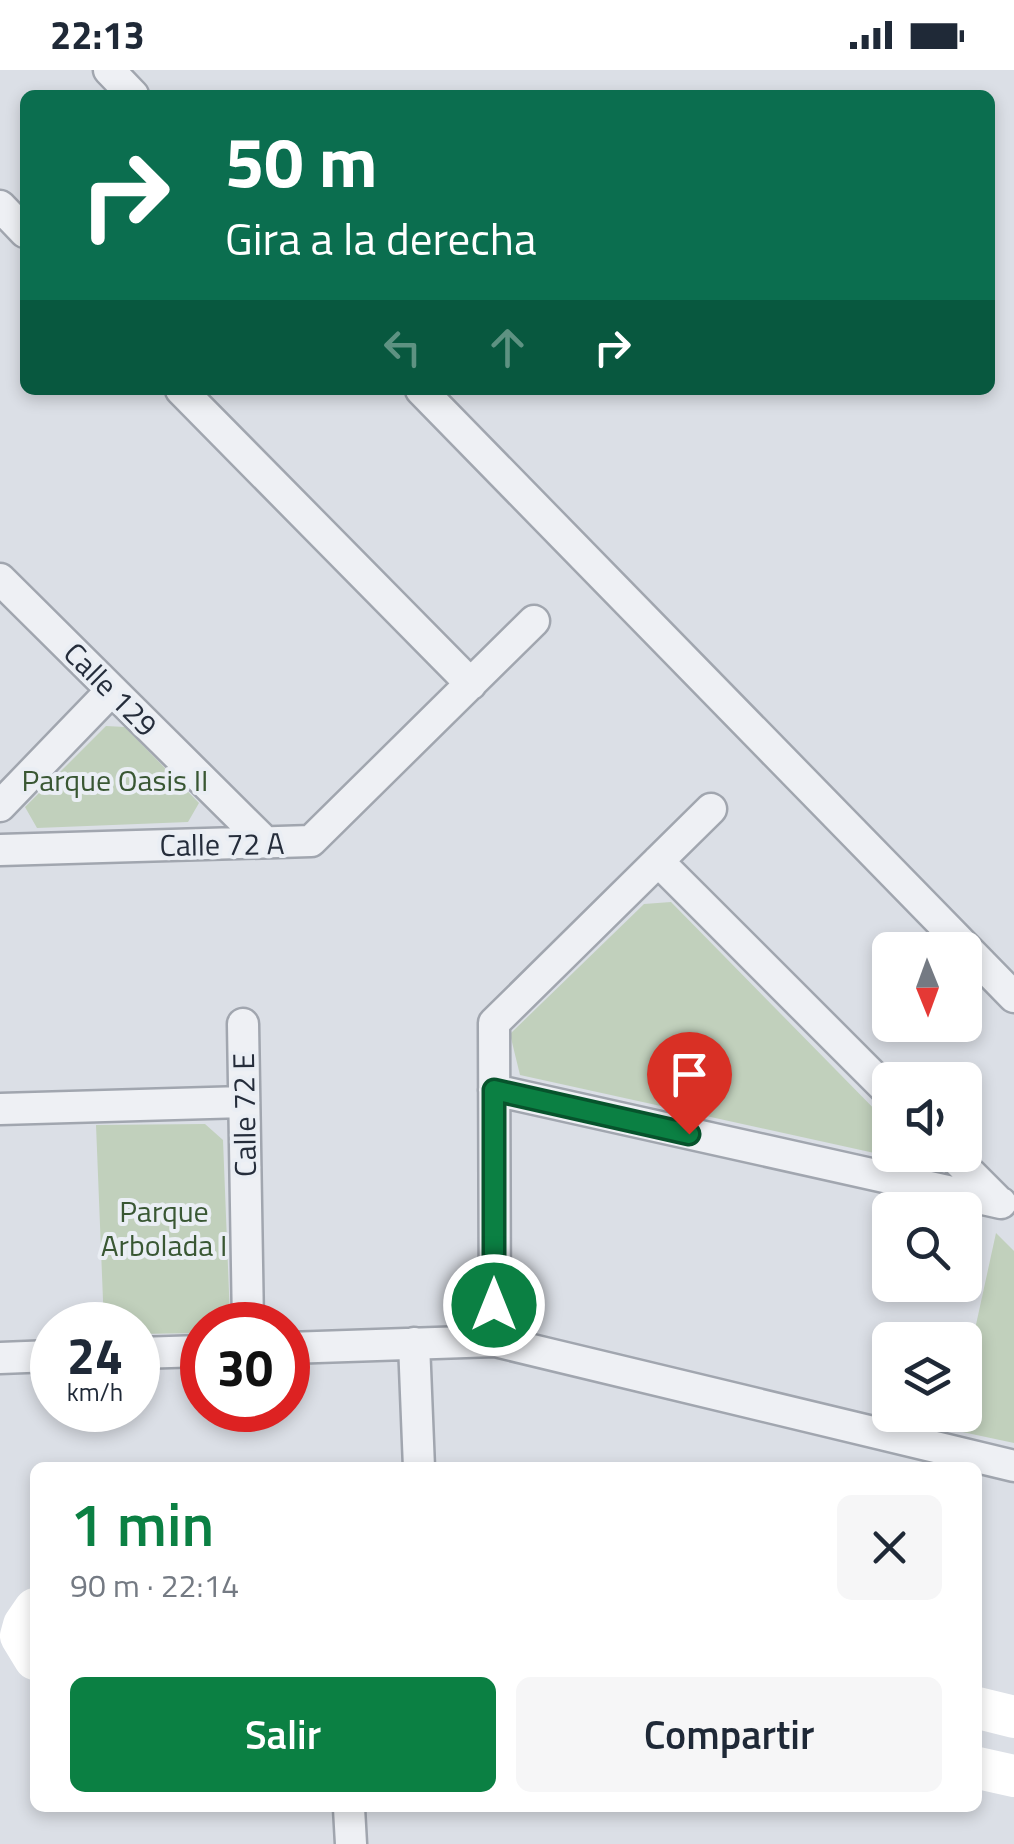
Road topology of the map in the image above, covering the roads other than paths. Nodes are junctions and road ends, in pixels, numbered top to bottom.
1 (109, 70) edge
2 (128, 90) edge
3 (0, 206) edge
4 (20, 227) edge
5 (186, 395) edge
6 (426, 395) edge
7 (0, 579) edge
8 (534, 622) dead end
9 (471, 684) junction
10 (112, 690) junction
11 (0, 806) edge
12 (711, 809) dead end
13 (265, 842) junction
14 (0, 850) edge
15 (658, 860) junction
16 (1014, 998) edge
17 (242, 1024) dead end
18 (872, 1075) edge
19 (494, 1090) junction
20 (244, 1102) junction
21 (0, 1108) edge
22 (969, 1172) edge
23 (1007, 1210) edge
24 (248, 1302) edge
25 (494, 1341) junction
26 (414, 1343) junction
27 (310, 1347) edge
28 (30, 1357) edge
29 (0, 1358) edge
30 (419, 1462) edge
31 (1014, 1466) edge
32 (30, 1608) edge
33 (0, 1609) edge
34 (30, 1616) edge
35 (30, 1654) edge
36 (30, 1662) edge
37 (0, 1666) edge
38 (982, 1709) edge
39 (1014, 1717) edge
40 (982, 1769) edge
41 (1014, 1776) edge
42 (349, 1812) edge
43 (351, 1844) edge

1 - 2 street
3 - 4 street
5 - 9 street
6 - 16 street
7 - 10 street, Calle 129
8 - 9 street, Calle 72 A
9 - 13 street, Calle 72 A
10 - 11 street
10 - 13 street, Calle 129
12 - 15 street
13 - 14 street, Calle 72 A
15 - 18 street
15 - 19 street
17 - 20 street, Calle 72 E
19 - 23 street
19 - 25 street
20 - 21 street
20 - 24 street, Calle 72 E
22 - 23 street
25 - 26 street
25 - 31 street
26 - 27 street
26 - 30 street
28 - 29 street
32 - 33 street
34 - 35 street
36 - 37 street
38 - 39 street
40 - 41 street
42 - 43 street

